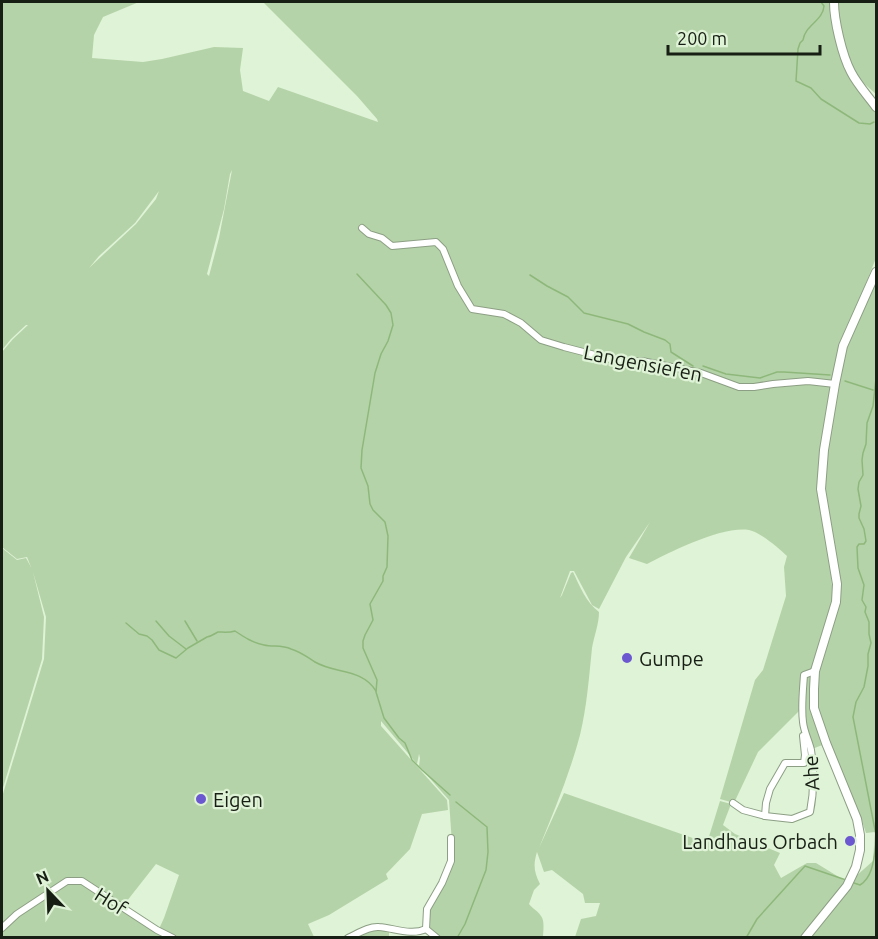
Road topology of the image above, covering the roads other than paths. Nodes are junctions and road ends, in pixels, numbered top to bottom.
1 (834, 2) edge
2 (876, 107) edge
3 (362, 228) dead end
4 (876, 272) edge
5 (835, 384) junction
6 (815, 671) junction
7 (803, 724) junction
8 (733, 803) dead end
9 (765, 816) junction
10 (451, 838) dead end
11 (2, 927) edge
12 (426, 929) junction
13 (173, 938) edge
14 (348, 938) edge
15 (437, 938) edge
16 (805, 938) edge

1 - 2 main road
3 - 5 street, Langensiefen
4 - 5 main road
5 - 6 main road
6 - 7 street, Ahe
6 - 16 main road
7 - 9 street, Ahe
7 - 9 street, Ahe
8 - 9 street, Ahe
10 - 12 street
11 - 13 street, Hof
12 - 14 street
12 - 15 street

